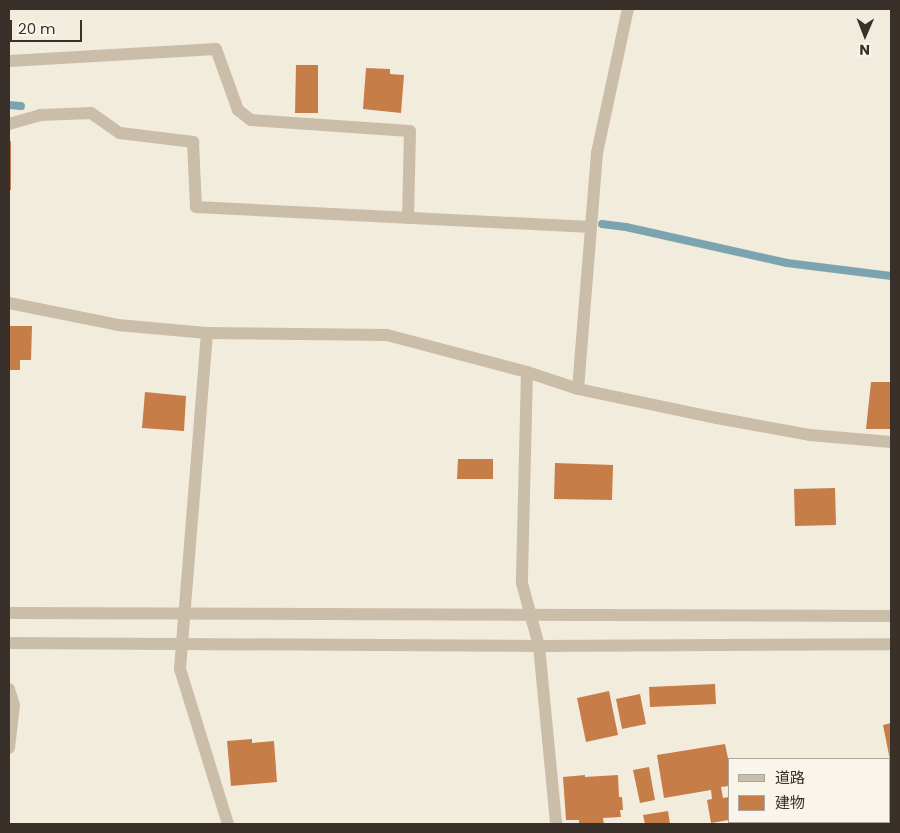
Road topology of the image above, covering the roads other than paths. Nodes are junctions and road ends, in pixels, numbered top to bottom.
1 (628, 9) edge
2 (9, 61) edge
3 (9, 124) edge
4 (408, 218) junction
5 (590, 227) junction
6 (9, 303) edge
7 (207, 333) junction
8 (527, 372) junction
9 (578, 389) junction
10 (891, 442) edge
11 (9, 613) edge
12 (184, 614) junction
13 (531, 616) junction
14 (891, 616) edge
15 (9, 644) edge
16 (182, 644) junction
17 (891, 644) edge
18 (539, 646) junction
19 (9, 689) edge
20 (9, 748) edge
21 (228, 824) edge
22 (556, 824) edge

1 - 5 street
2 - 4 street
3 - 4 street
4 - 5 street
5 - 9 street
6 - 7 street
7 - 8 street
7 - 12 street
8 - 9 street
8 - 13 street
9 - 10 street
11 - 12 street
12 - 13 street
12 - 16 street
13 - 14 street
13 - 18 street
15 - 16 street
16 - 18 street
16 - 21 street
17 - 18 street
18 - 22 street
19 - 20 street

